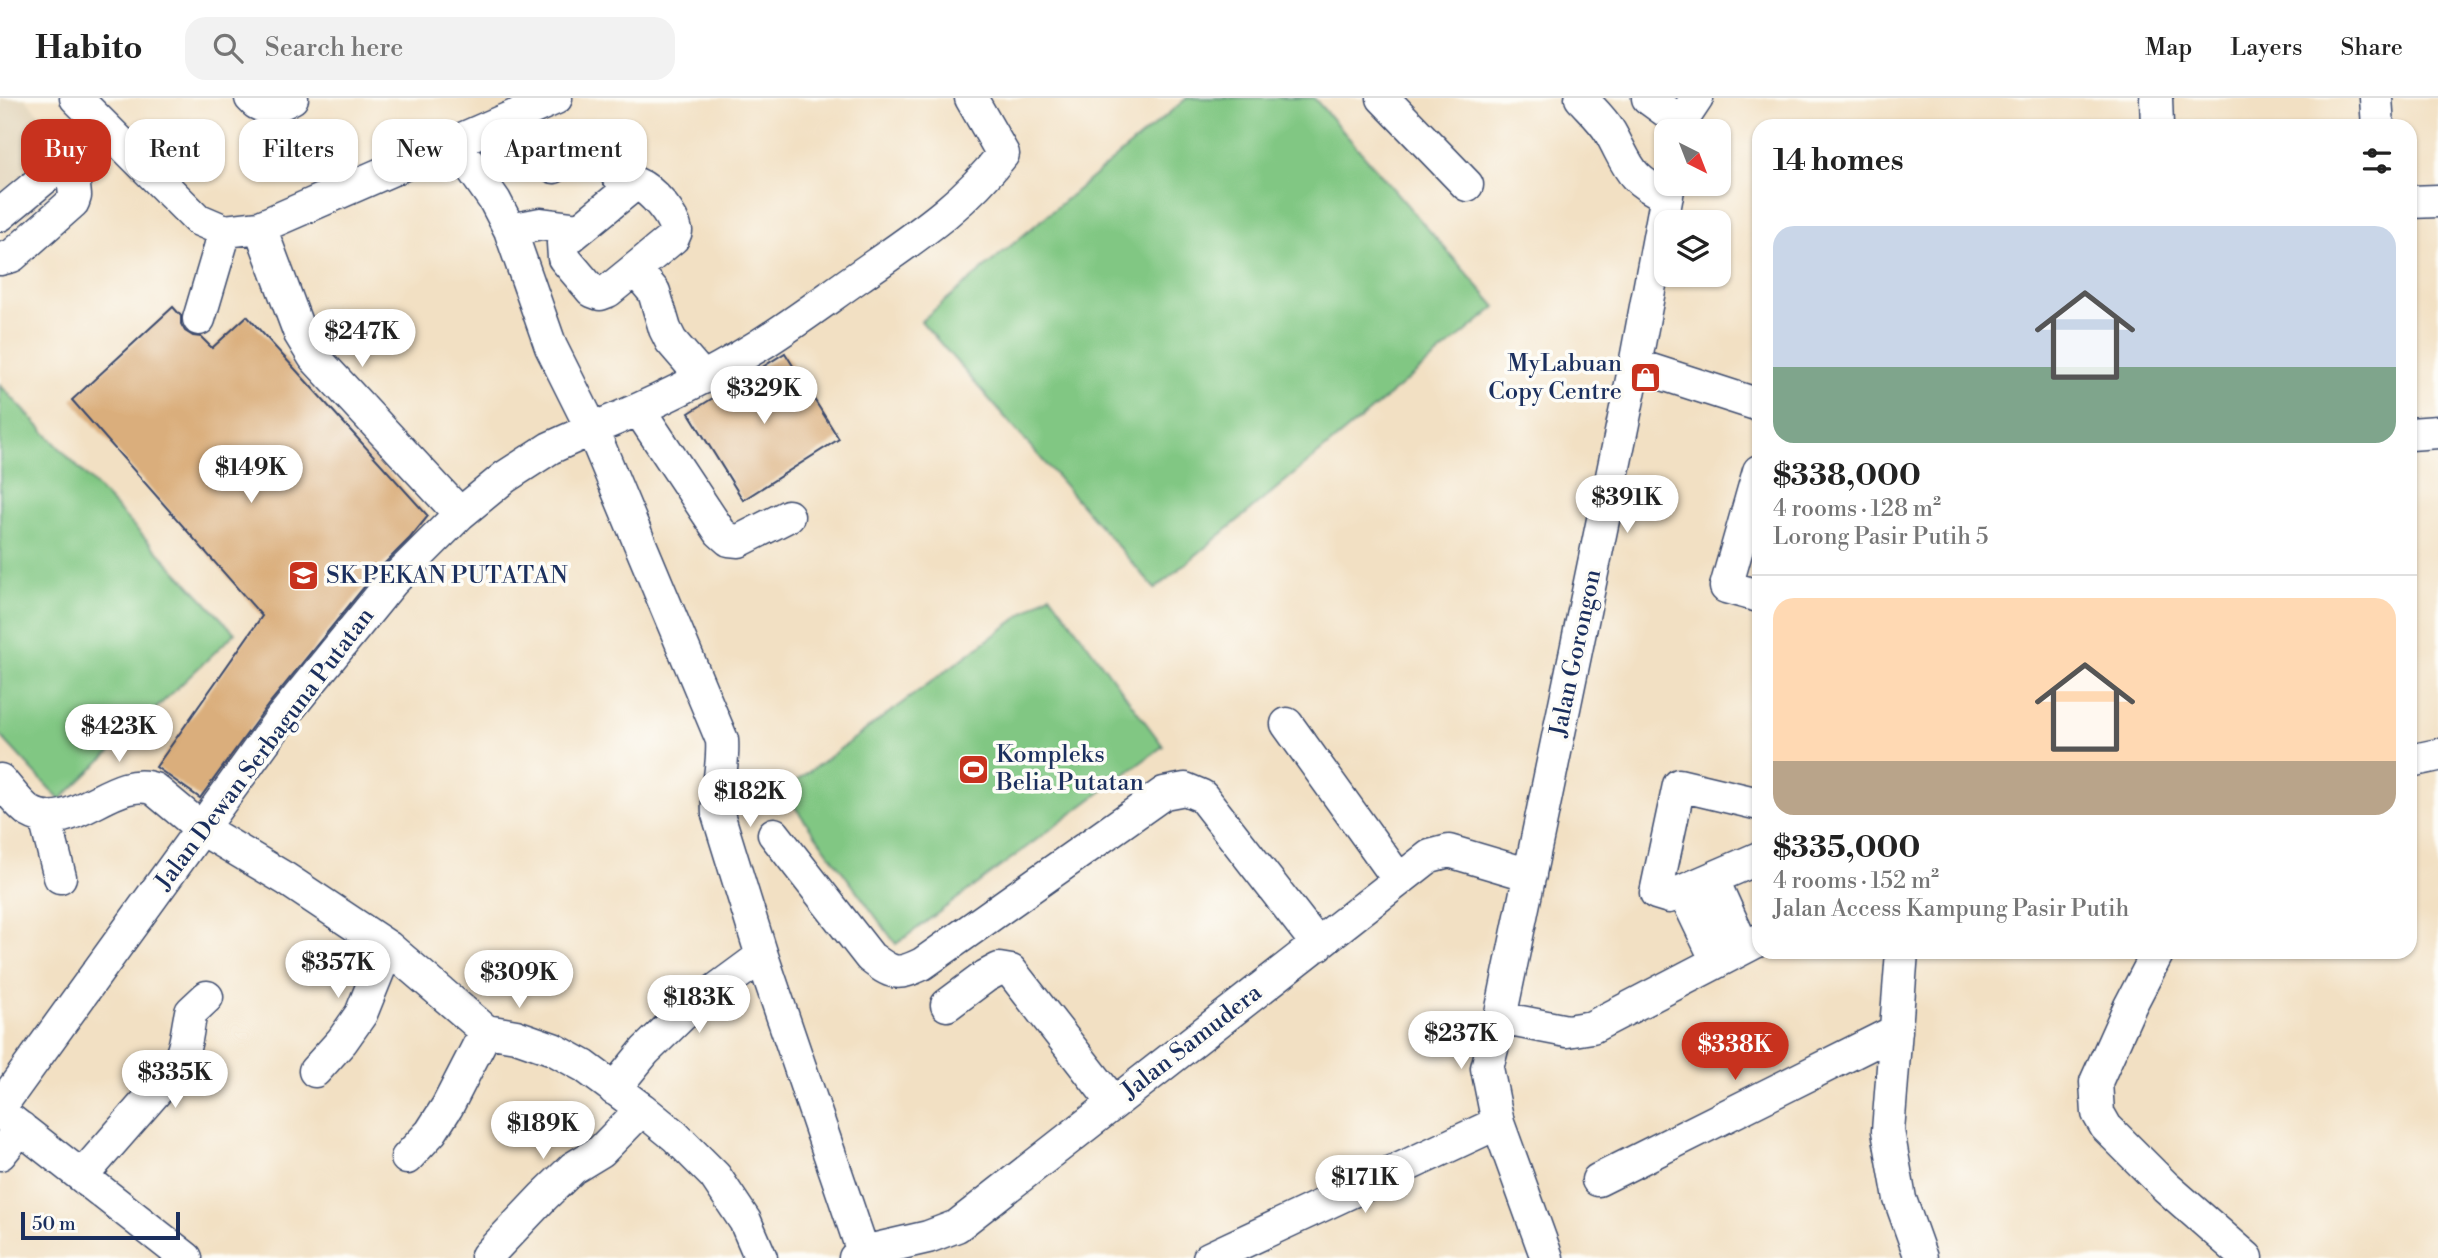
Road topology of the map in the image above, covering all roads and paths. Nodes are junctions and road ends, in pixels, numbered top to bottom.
1 (76, 98) edge
2 (251, 98) edge
3 (292, 98) edge
4 (556, 98) edge
5 (971, 98) edge
6 (1581, 98) edge
7 (1647, 98) edge
8 (2156, 98) edge
9 (2376, 98) edge
10 (1385, 99) edge
11 (1686, 117) edge
12 (96, 119) edge
13 (2157, 119) edge
14 (2378, 119) edge
15 (111, 134) edge
16 (467, 139) edge
17 (467, 161) edge
18 (372, 179) edge
19 (40, 182) edge
20 (74, 182) edge
21 (624, 182) edge
22 (1466, 185) dead end
23 (1654, 186) edge
24 (629, 188) junction
25 (1667, 196) edge
26 (2438, 201) edge
27 (2417, 202) edge
28 (0, 215) edge
29 (260, 227) junction
30 (580, 229) junction
31 (510, 230) junction
32 (225, 231) junction
33 (0, 259) edge
34 (635, 269) junction
35 (199, 319) dead end
36 (1635, 365) junction
37 (703, 378) junction
38 (1752, 403) edge
39 (639, 410) junction
40 (592, 429) junction
41 (2438, 432) edge
42 (2417, 434) edge
43 (1752, 496) edge
44 (460, 514) junction
45 (788, 516) dead end
46 (1752, 594) edge
47 (1287, 724) dead end
48 (2438, 755) edge
49 (2417, 760) edge
50 (0, 780) edge
51 (1752, 802) edge
52 (45, 818) junction
53 (202, 829) junction
54 (774, 834) dead end
55 (1752, 861) edge
56 (1530, 875) junction
57 (60, 877) dead end
58 (1399, 880) junction
59 (1698, 886) junction
60 (1318, 945) junction
61 (388, 947) junction
62 (1740, 949) edge
63 (762, 956) junction
64 (1901, 959) edge
65 (2154, 959) edge
66 (207, 997) dead end
67 (947, 1005) dead end
68 (1500, 1018) junction
69 (486, 1031) junction
70 (1896, 1031) junction
71 (315, 1071) dead end
72 (614, 1089) junction
73 (1113, 1102) junction
74 (642, 1109) junction
75 (7, 1116) edge
76 (1498, 1124) junction
77 (0, 1154) edge
78 (407, 1158) dead end
79 (82, 1176) junction
80 (1598, 1180) dead end
81 (859, 1255) edge
82 (487, 1256) edge
83 (186, 1258) edge
84 (761, 1258) edge
85 (1209, 1258) edge
86 (1547, 1258) edge
87 (1920, 1258) edge
88 (2247, 1258) edge

1 - 12 street
2 - 3 street
4 - 16 street
5 - 37 street, Jalan Dewan Serbaguna Putatan
6 - 23 street
7 - 11 street
8 - 13 street
9 - 14 street
10 - 22 street
15 - 32 street
17 - 31 street
18 - 29 street
19 - 28 street
20 - 33 street
21 - 24 street
24 - 30 street
24 - 34 street
25 - 36 street, Jalan Gorongon
26 - 27 street
29 - 32 street
29 - 44 street
30 - 31 street
30 - 34 street
31 - 40 street
32 - 35 street
34 - 37 street
36 - 38 street
36 - 56 street, Jalan Gorongon
37 - 39 street, Jalan Dewan Serbaguna Putatan
39 - 40 street, Jalan Dewan Serbaguna Putatan
39 - 45 street
40 - 44 street, Jalan Dewan Serbaguna Putatan
40 - 63 street
41 - 42 street
43 - 46 street
44 - 53 street, Jalan Dewan Serbaguna Putatan
47 - 58 street
48 - 49 street
50 - 52 street
51 - 59 street
52 - 53 street
52 - 57 street
53 - 61 street
53 - 75 street, Jalan Dewan Serbaguna Putatan
54 - 60 street
55 - 59 street
56 - 58 street, Jalan Samudera
56 - 68 street, Jalan Gorongon
58 - 60 street, Jalan Samudera
59 - 62 street
60 - 73 street, Jalan Samudera
61 - 69 street
61 - 71 street
62 - 68 street
63 - 72 street
63 - 81 street
64 - 70 street
65 - 88 street
66 - 79 street
67 - 73 street
68 - 76 street, Jalan Gorongon
69 - 72 street
69 - 78 street
70 - 80 street
70 - 87 street
72 - 74 street
73 - 81 street, Jalan Samudera
74 - 82 street
74 - 84 street
75 - 77 street, Jalan Dewan Serbaguna Putatan
75 - 79 street
76 - 85 street
76 - 86 street, Jalan Gorongon
79 - 83 street

